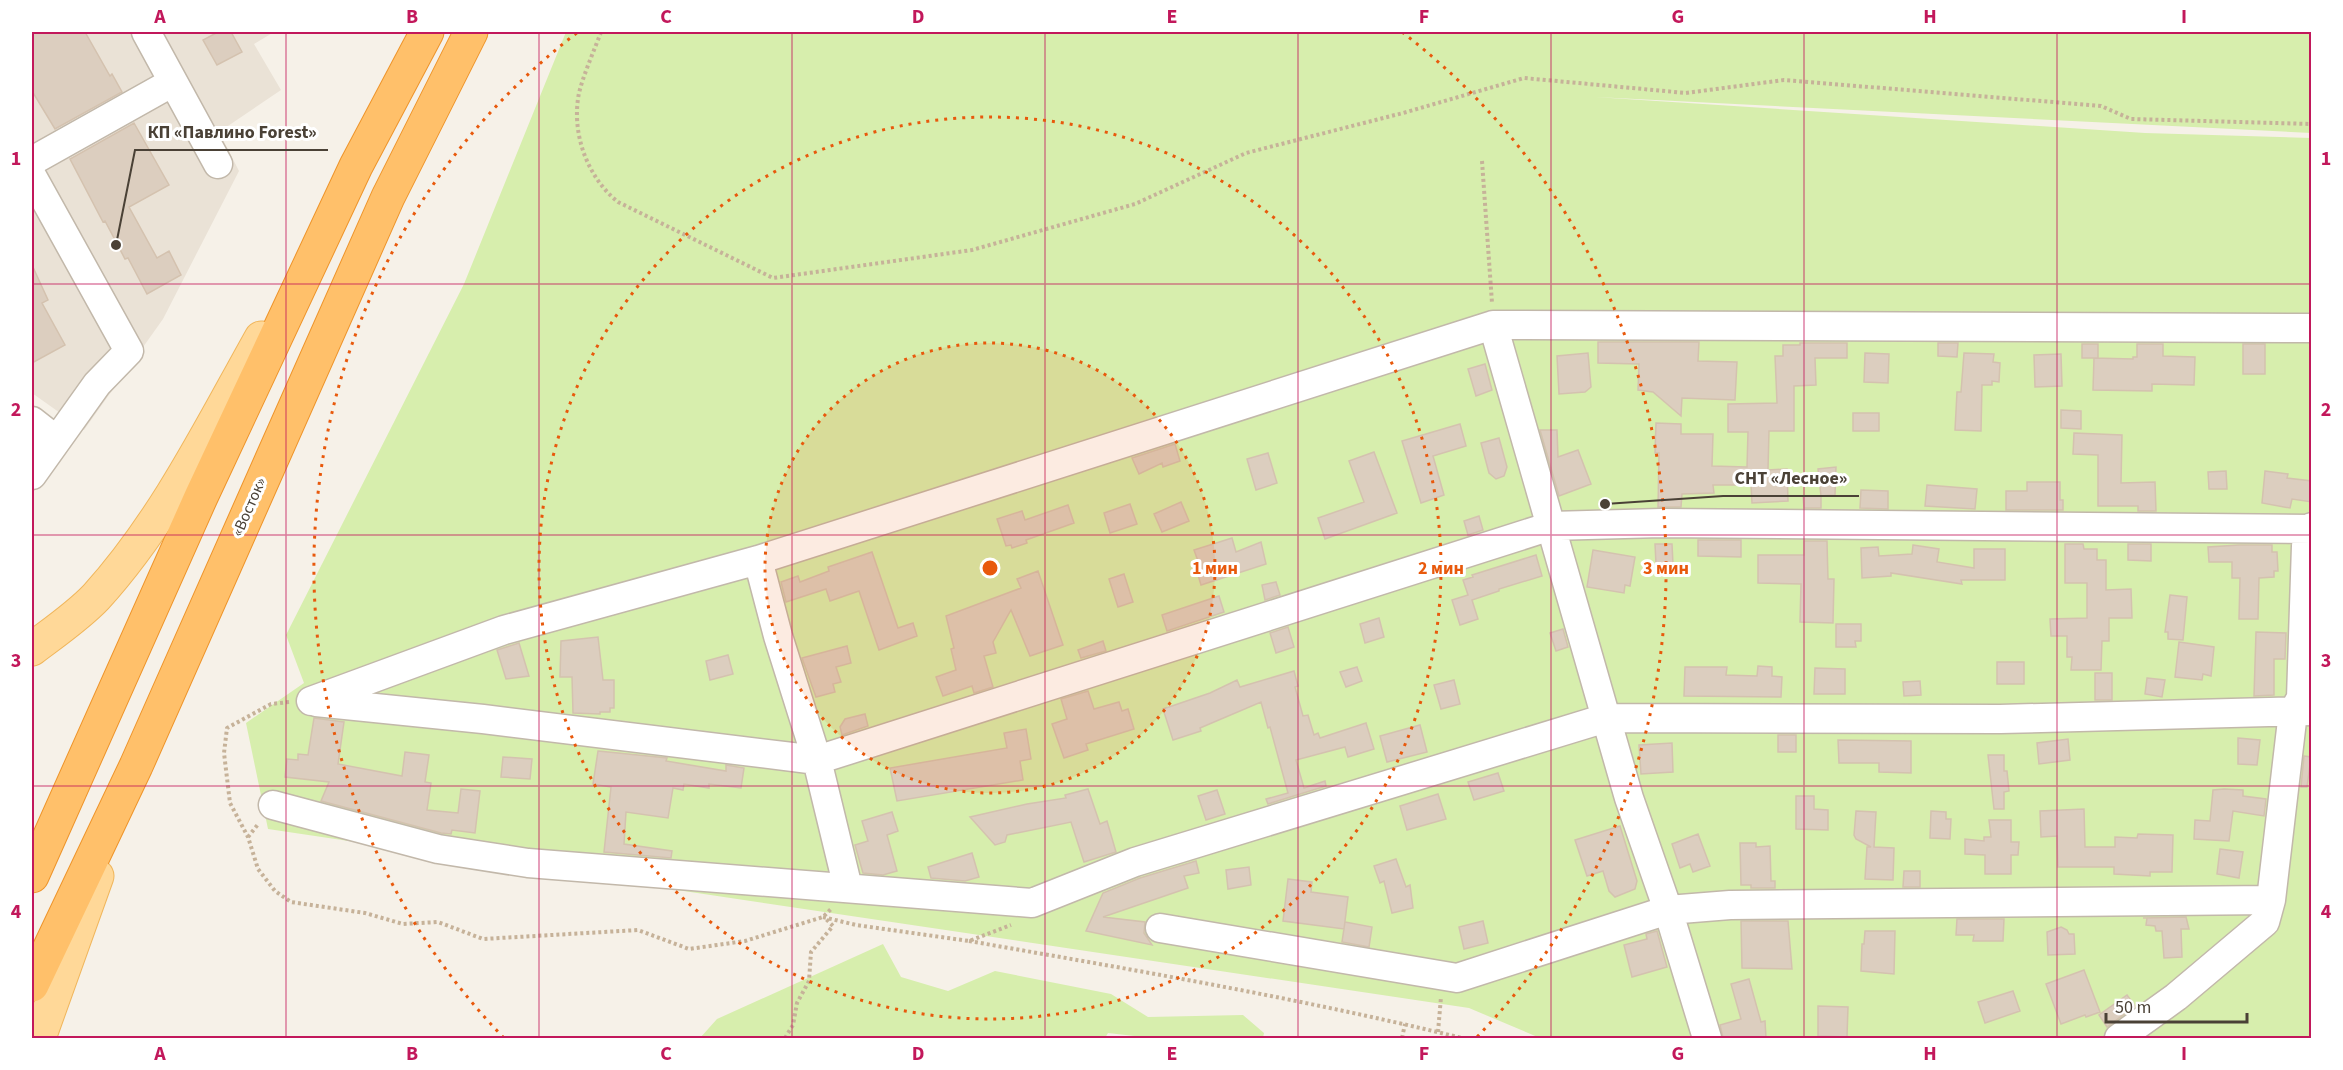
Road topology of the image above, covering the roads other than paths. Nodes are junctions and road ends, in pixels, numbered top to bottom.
1 (146, 32) edge
2 (428, 32) edge
3 (471, 32) edge
4 (173, 82) junction
5 (32, 161) edge
6 (218, 164) dead end
7 (356, 166) junction
8 (32, 176) edge
9 (1493, 325) junction
10 (2312, 328) edge
11 (32, 421) edge
12 (32, 452) edge
13 (32, 475) edge
14 (1551, 526) junction
15 (2311, 528) edge
16 (758, 560) junction
17 (32, 649) edge
18 (2302, 712) edge
19 (1606, 718) junction
20 (817, 760) junction
21 (136, 766) junction
22 (273, 806) dead end
23 (32, 876) edge
24 (848, 888) junction
25 (2271, 900) junction
26 (1668, 910) junction
27 (1160, 928) dead end
28 (32, 985) edge
29 (39, 1038) edge
30 (1707, 1038) edge
31 (2119, 1038) edge

1 - 4 street
2 - 7 highway
3 - 21 highway, «Восток»
4 - 5 street
4 - 6 street
7 - 17 main road
7 - 23 highway
8 - 13 street
9 - 10 street
9 - 14 street
9 - 16 street
11 - 12 street
14 - 15 street
14 - 19 street
14 - 20 street
15 - 18 street
16 - 20 street
16 - 20 street
18 - 19 street
18 - 25 street
19 - 24 street
19 - 26 street
20 - 24 street
21 - 28 highway, «Восток»
21 - 29 main road
22 - 24 street
25 - 26 street
25 - 31 street
26 - 27 street
26 - 30 street

